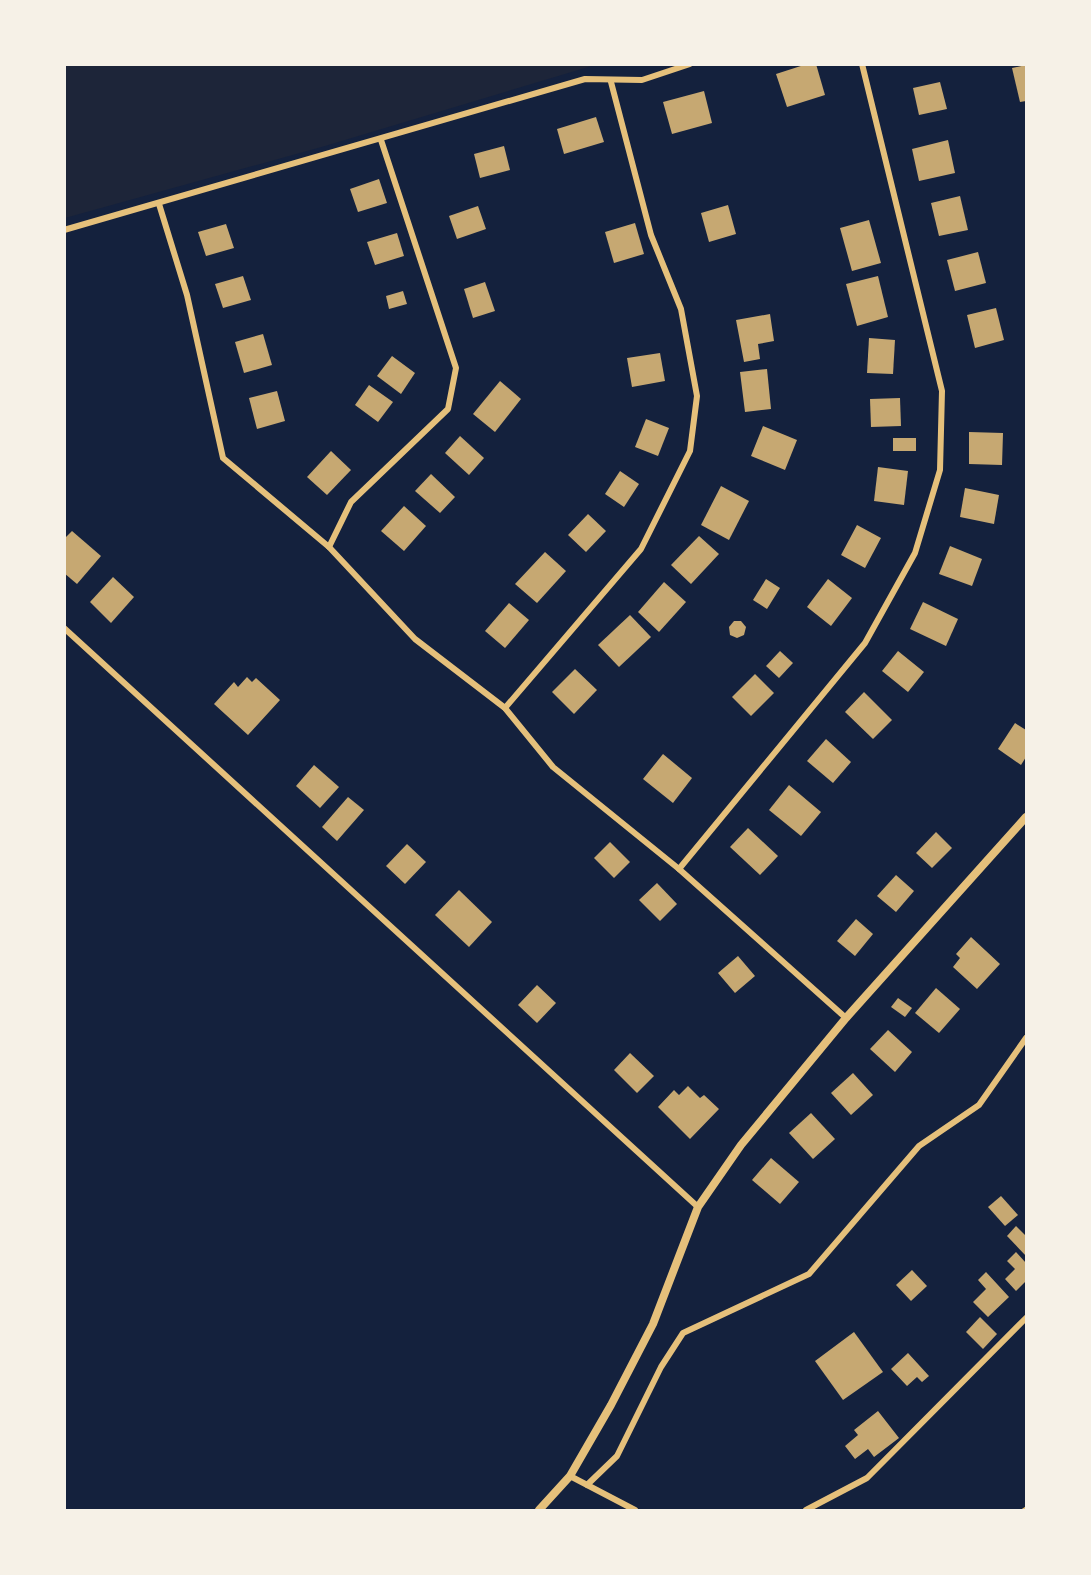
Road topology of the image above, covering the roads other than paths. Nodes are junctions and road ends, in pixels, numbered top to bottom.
1 (690, 64) edge
2 (862, 64) edge
3 (611, 82) junction
4 (381, 140) junction
5 (159, 204) junction
6 (64, 230) edge
7 (329, 547) junction
8 (64, 628) edge
9 (505, 708) junction
10 (1026, 817) edge
11 (679, 869) junction
12 (846, 1018) junction
13 (1026, 1038) edge
14 (698, 1207) junction
15 (1026, 1318) edge
16 (570, 1476) junction
17 (587, 1485) junction
18 (539, 1510) edge
19 (635, 1510) edge
20 (806, 1510) edge

1 - 3 street
2 - 11 street
3 - 4 street
3 - 9 street
4 - 5 street
4 - 7 street
5 - 6 street
5 - 7 street
7 - 9 street
8 - 14 street
9 - 11 street
10 - 12 street
11 - 12 street
12 - 14 street
13 - 17 street
14 - 16 street
15 - 20 street
16 - 17 street
16 - 18 street
17 - 19 street

